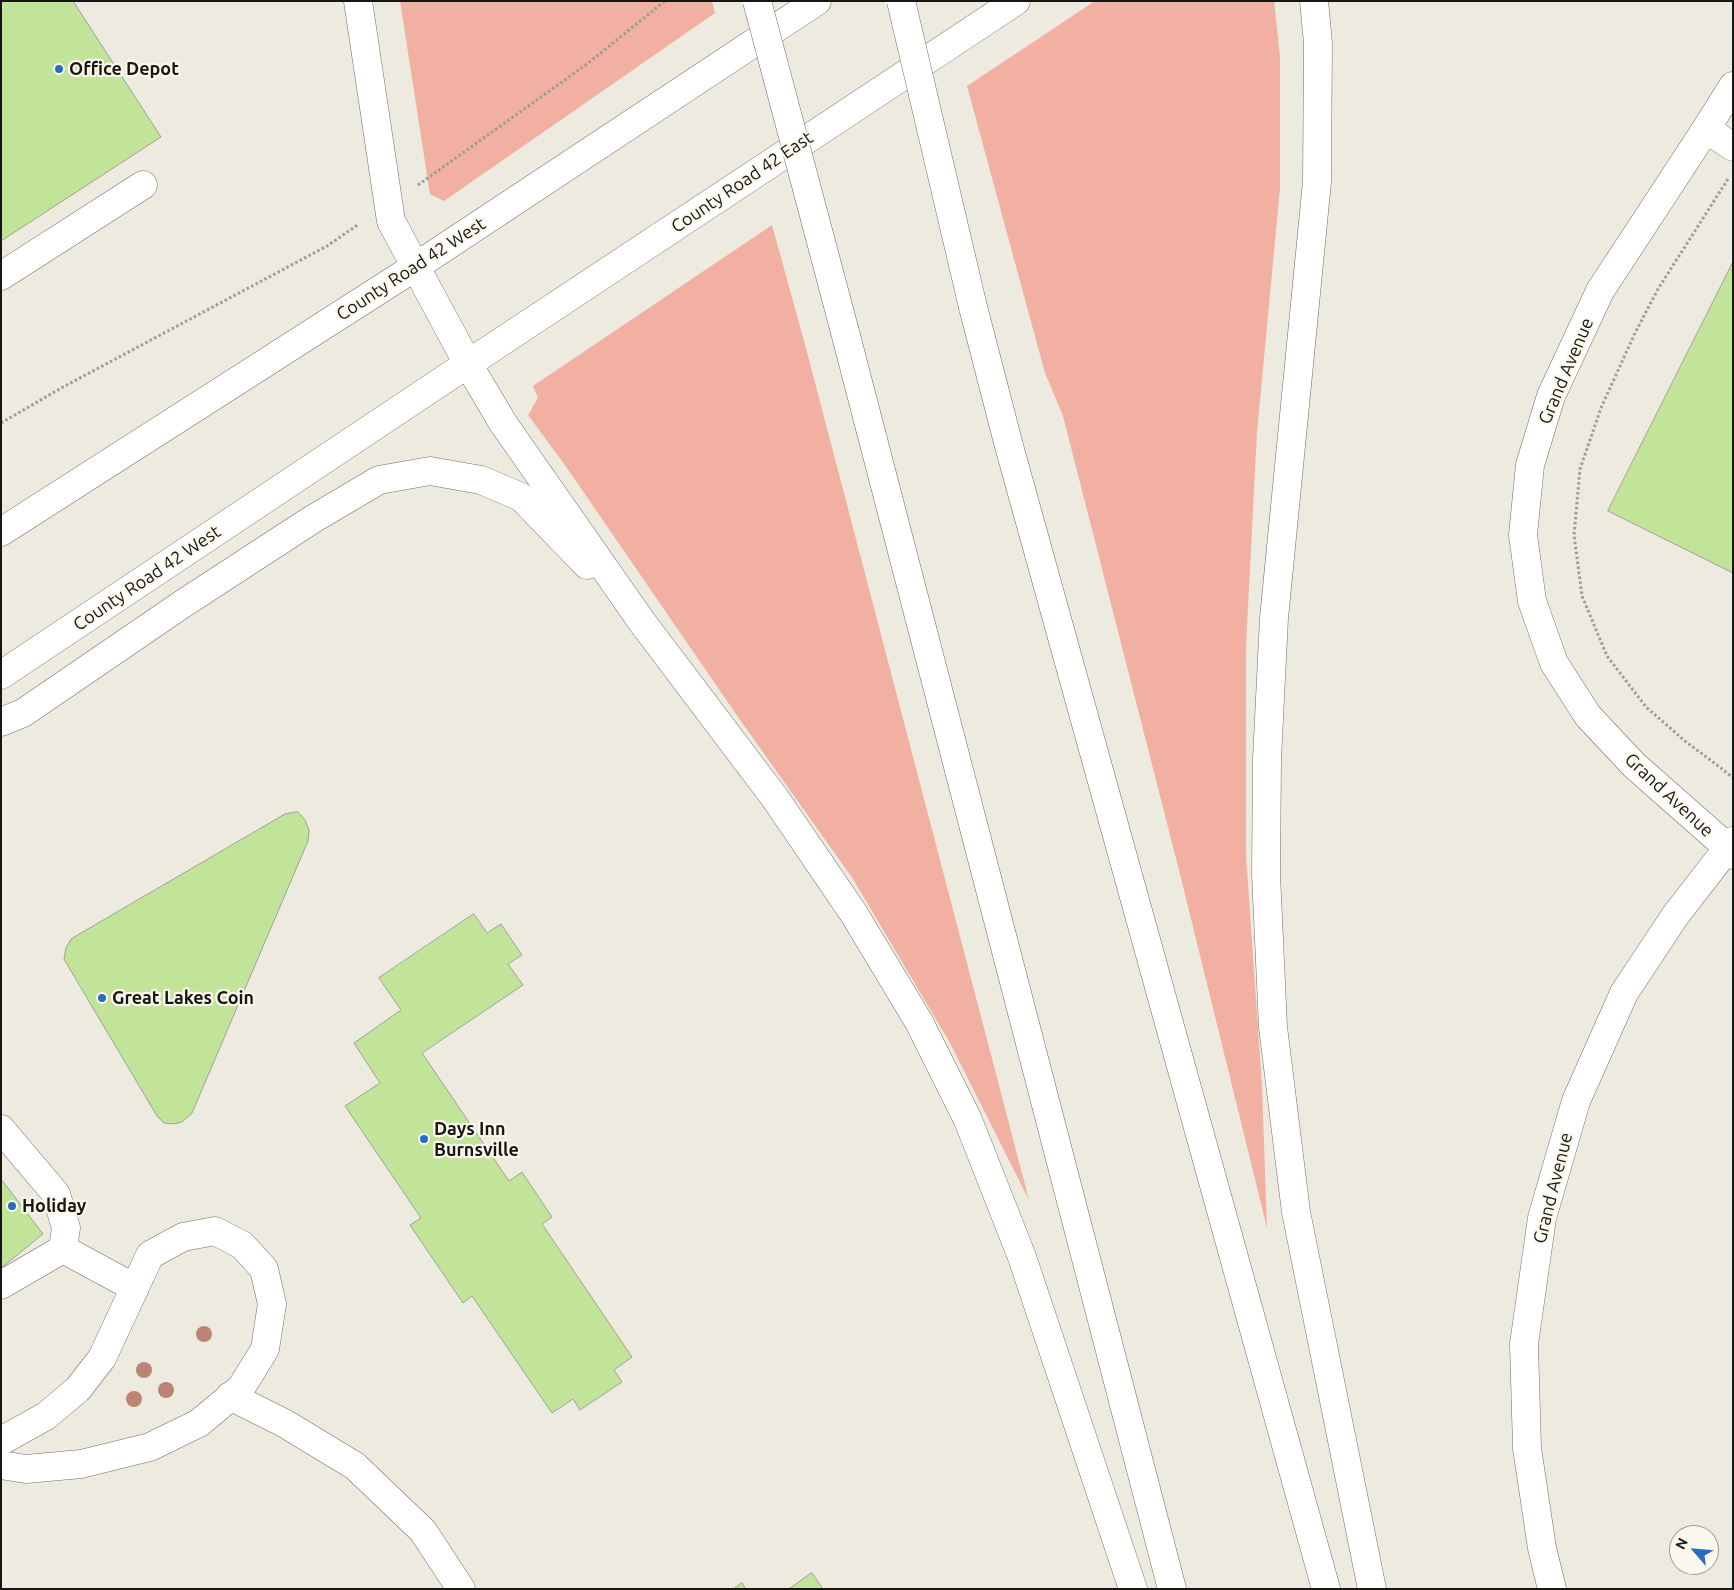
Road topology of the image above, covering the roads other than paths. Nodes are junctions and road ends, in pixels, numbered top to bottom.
1 (358, 1) edge
2 (757, 1) edge
3 (817, 1) edge
4 (901, 1) edge
5 (1016, 1) edge
6 (1314, 1) edge
7 (1733, 86) edge
8 (1706, 130) junction
9 (1733, 147) edge
10 (143, 185) dead end
11 (415, 267) junction
12 (1, 276) edge
13 (468, 364) junction
14 (27, 515) junction
15 (1, 524) edge
16 (1, 532) edge
17 (642, 622) junction
18 (1, 675) edge
19 (1, 722) edge
20 (1731, 848) edge
21 (1, 1129) edge
22 (63, 1249) junction
23 (1, 1285) edge
24 (135, 1288) junction
25 (230, 1396) junction
26 (1, 1441) edge
27 (1, 1465) edge
28 (461, 1589) edge
29 (1133, 1589) edge
30 (1172, 1589) edge
31 (1326, 1589) edge
32 (1372, 1589) edge
33 (1552, 1589) edge

1 - 11 main road
2 - 30 main road, bridge
3 - 11 main road, County Road 42 West
4 - 31 main road, bridge
5 - 13 main road, County Road 42 East
6 - 32 main road
7 - 8 main road, Grand Avenue
8 - 9 main road
8 - 20 main road, Grand Avenue
10 - 12 main road
11 - 13 main road
11 - 14 main road, County Road 42 West
13 - 17 main road
13 - 18 main road, County Road 42 West
14 - 15 main road
14 - 16 main road, County Road 42 West
17 - 19 main road
17 - 29 main road
20 - 33 main road, Grand Avenue
21 - 22 main road
22 - 23 main road
22 - 24 main road
24 - 25 main road
24 - 26 main road
25 - 27 main road
25 - 28 main road

